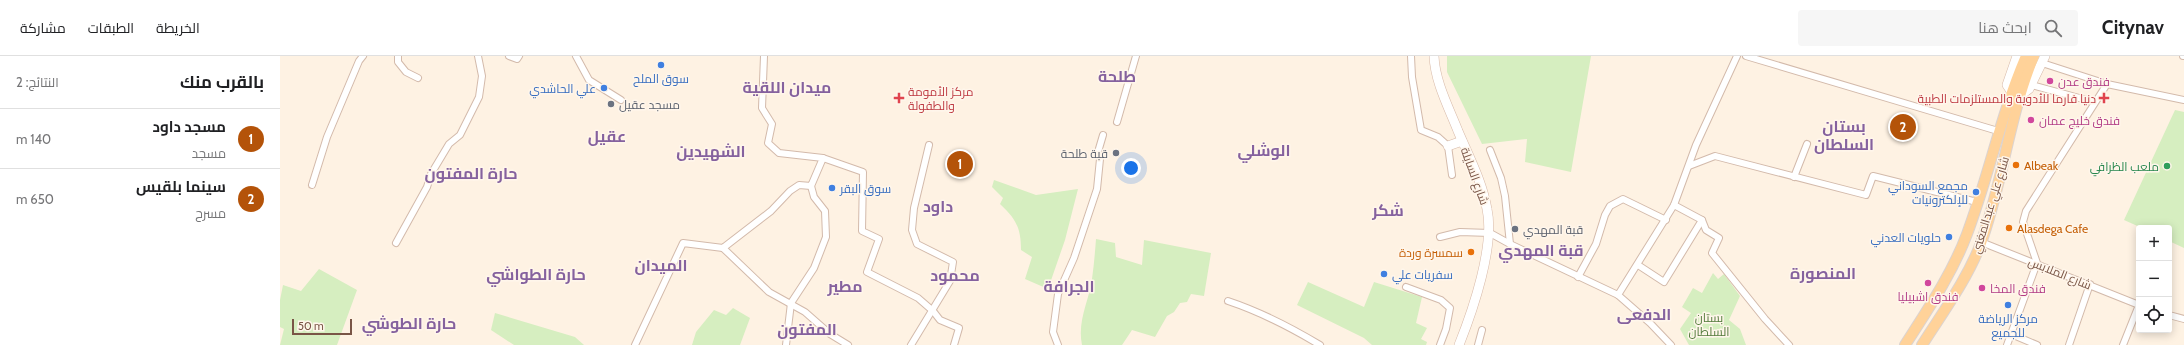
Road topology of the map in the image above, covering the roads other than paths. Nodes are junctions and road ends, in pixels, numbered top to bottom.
1 (363, 56) edge
2 (398, 56) edge
3 (478, 56) edge
4 (510, 56) edge
5 (519, 56) edge
6 (764, 56) edge
7 (1136, 56) edge
8 (1411, 56) edge
9 (1434, 56) edge
10 (1737, 56) edge
11 (1746, 56) edge
12 (2017, 56) edge
13 (2026, 56) edge
14 (575, 57) edge
15 (2040, 58) edge
16 (418, 78) dead end
17 (2027, 82) junction
18 (2107, 84) junction
19 (2011, 91) junction
20 (2184, 93) edge
21 (622, 100) dead end
22 (2183, 100) edge
23 (2094, 102) junction
24 (1117, 122) dead end
25 (1998, 131) junction
26 (1103, 135) dead end
27 (1462, 141) junction
28 (1807, 144) dead end
29 (929, 145) dead end
30 (1448, 146) junction
31 (1490, 150) dead end
32 (824, 158) junction
33 (1689, 166) junction
34 (1452, 175) dead end
35 (1794, 177) junction
36 (312, 185) dead end
37 (811, 186) junction
38 (1977, 202) junction
39 (1674, 205) junction
40 (1666, 220) junction
41 (1702, 220) junction
42 (1490, 233) junction
43 (1440, 237) dead end
44 (1981, 242) junction
45 (396, 243) dead end
46 (1510, 244) junction
47 (723, 248) junction
48 (2037, 263) junction
49 (1638, 265) junction
50 (1578, 277) junction
51 (2090, 284) junction
52 (1406, 287) dead end
53 (1618, 295) junction
54 (1228, 301) dead end
55 (790, 303) junction
56 (2136, 304) edge
57 (933, 311) junction
58 (2136, 312) edge
59 (2172, 316) edge
60 (2184, 320) edge
61 (1482, 330) dead end
62 (2011, 334) junction
63 (635, 345) edge
64 (786, 345) edge
65 (848, 345) edge
66 (911, 345) edge
67 (954, 345) edge
68 (1058, 345) edge
69 (1320, 345) edge
70 (1440, 345) edge
71 (1459, 345) edge
72 (1478, 345) edge
73 (1671, 345) edge
74 (1789, 345) edge
75 (1905, 345) edge
76 (1922, 345) edge
77 (2007, 345) edge
78 (2037, 345) edge
79 (2069, 345) edge
80 (2123, 345) edge

1 - 36 street
2 - 16 street
3 - 45 street
4 - 5 street
6 - 32 street
7 - 24 street
8 - 30 street
9 - 27 main road, شارع السايلة
10 - 33 street
11 - 25 street
12 - 19 main road
13 - 19 main road, شارع علي عبدالمغني
14 - 21 street
15 - 17 main road, شارع علي عبدالمغني
15 - 18 street
17 - 23 street
17 - 44 main road, شارع علي عبدالمغني
18 - 22 street
18 - 23 street
19 - 25 main road, شارع علي عبدالمغني
20 - 22 street
23 - 48 street
25 - 38 main road, شارع علي عبدالمغني
26 - 68 street
27 - 30 main road
27 - 42 main road, شارع السايلة
28 - 35 street
29 - 57 street
30 - 34 street
31 - 46 street
32 - 37 street
32 - 57 street
33 - 35 street
33 - 39 street
35 - 38 street
37 - 47 street
37 - 55 street
38 - 75 main road, شارع علي عبدالمغني
39 - 40 street
39 - 41 street
40 - 49 street
40 - 50 street
41 - 49 street
41 - 74 street
42 - 43 street
42 - 46 street
42 - 71 main road, شارع السايلة
44 - 48 street, شارع الملابس
44 - 76 main road, شارع علي عبدالمغني
46 - 50 street
47 - 55 street
47 - 63 street
48 - 51 street, شارع الملابس
48 - 62 street
49 - 53 street
50 - 53 street
51 - 56 street, شارع الملابس
51 - 79 street
52 - 70 street
53 - 73 street
54 - 69 street
55 - 64 street
55 - 65 street
57 - 66 street
57 - 67 street
58 - 80 street
59 - 60 street
61 - 72 street
62 - 77 street
62 - 78 street

